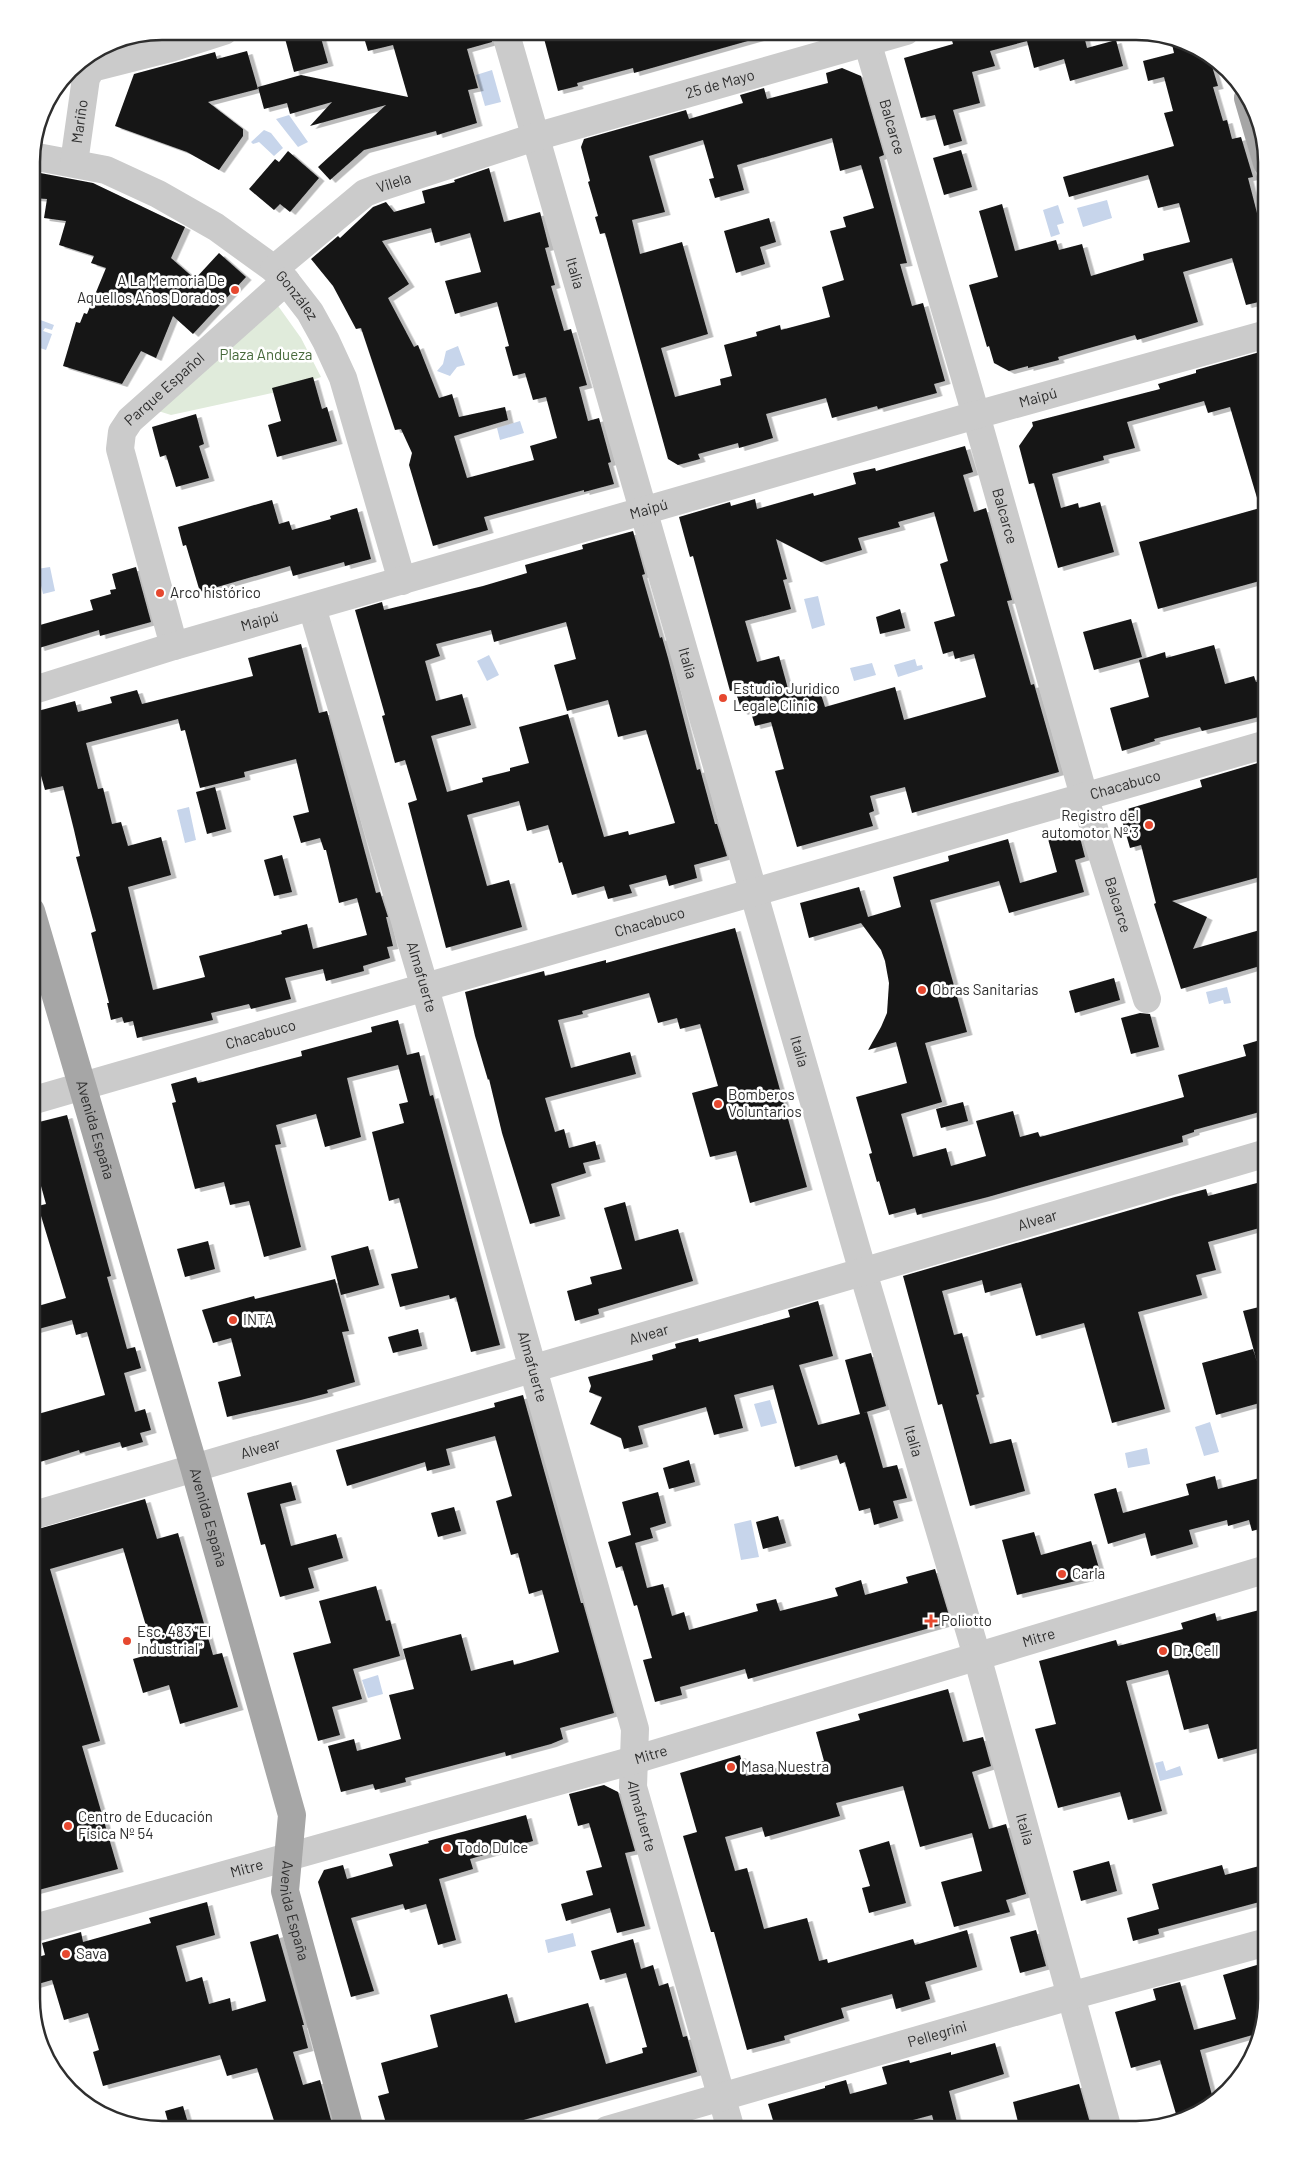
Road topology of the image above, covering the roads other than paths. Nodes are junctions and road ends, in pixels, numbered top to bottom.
1 (196, 40) edge
2 (508, 40) edge
3 (856, 40) edge
4 (867, 40) edge
5 (535, 137) junction
6 (40, 157) edge
7 (74, 163) junction
8 (280, 275) junction
9 (1258, 337) edge
10 (976, 415) junction
11 (642, 511) junction
12 (402, 581) junction
13 (312, 607) junction
14 (174, 646) junction
15 (40, 688) edge
16 (1258, 747) edge
17 (1084, 796) junction
18 (754, 891) junction
19 (40, 942) edge
20 (425, 988) junction
21 (1147, 999) dead end
22 (82, 1087) junction
23 (40, 1099) edge
24 (1258, 1156) edge
25 (863, 1272) junction
26 (533, 1368) junction
27 (194, 1467) junction
28 (40, 1513) edge
29 (1258, 1572) edge
30 (977, 1656) junction
31 (634, 1760) junction
32 (288, 1856) junction
33 (40, 1926) edge
34 (1258, 1944) edge
35 (1070, 1996) junction
36 (722, 2097) junction
37 (348, 2121) edge
38 (639, 2121) edge
39 (729, 2121) edge
40 (1105, 2121) edge

1 - 7 street, Mariño
2 - 5 street, Italia
3 - 5 street, 25 de Mayo
4 - 10 street, Balcarce
5 - 8 street, Vilela
5 - 11 street, Italia
6 - 7 street, González
7 - 8 street, González
8 - 12 street, González
8 - 14 street, Parque Español
9 - 10 street, Maipú
10 - 11 street, Maipú
10 - 17 street, Balcarce
11 - 12 street, Maipú
11 - 18 street, Italia
12 - 13 street, Maipú
13 - 14 street, Maipú
13 - 20 street, Almafuerte
14 - 15 street, Maipú
16 - 17 street, Chacabuco
17 - 18 street, Chacabuco
17 - 21 street, Balcarce
18 - 20 street, Chacabuco
18 - 25 street, Italia
19 - 22 main road, Avenida España
20 - 22 street, Chacabuco
20 - 26 street, Almafuerte
22 - 23 street, Chacabuco
22 - 27 main road, Avenida España
24 - 25 street, Alvear
25 - 26 street, Alvear
25 - 30 street, Italia
26 - 27 street, Alvear
26 - 31 street, Almafuerte
27 - 28 street, Alvear
27 - 32 main road, Avenida España
29 - 30 street, Mitre
30 - 31 street, Mitre
30 - 35 street, Italia
31 - 32 street, Mitre
31 - 36 street, Almafuerte
32 - 33 street, Mitre
32 - 37 main road, Avenida España
34 - 35 street, Pellegrini
35 - 36 street, Pellegrini
35 - 40 street, Italia
36 - 38 street, Pellegrini
36 - 39 street, Almafuerte

